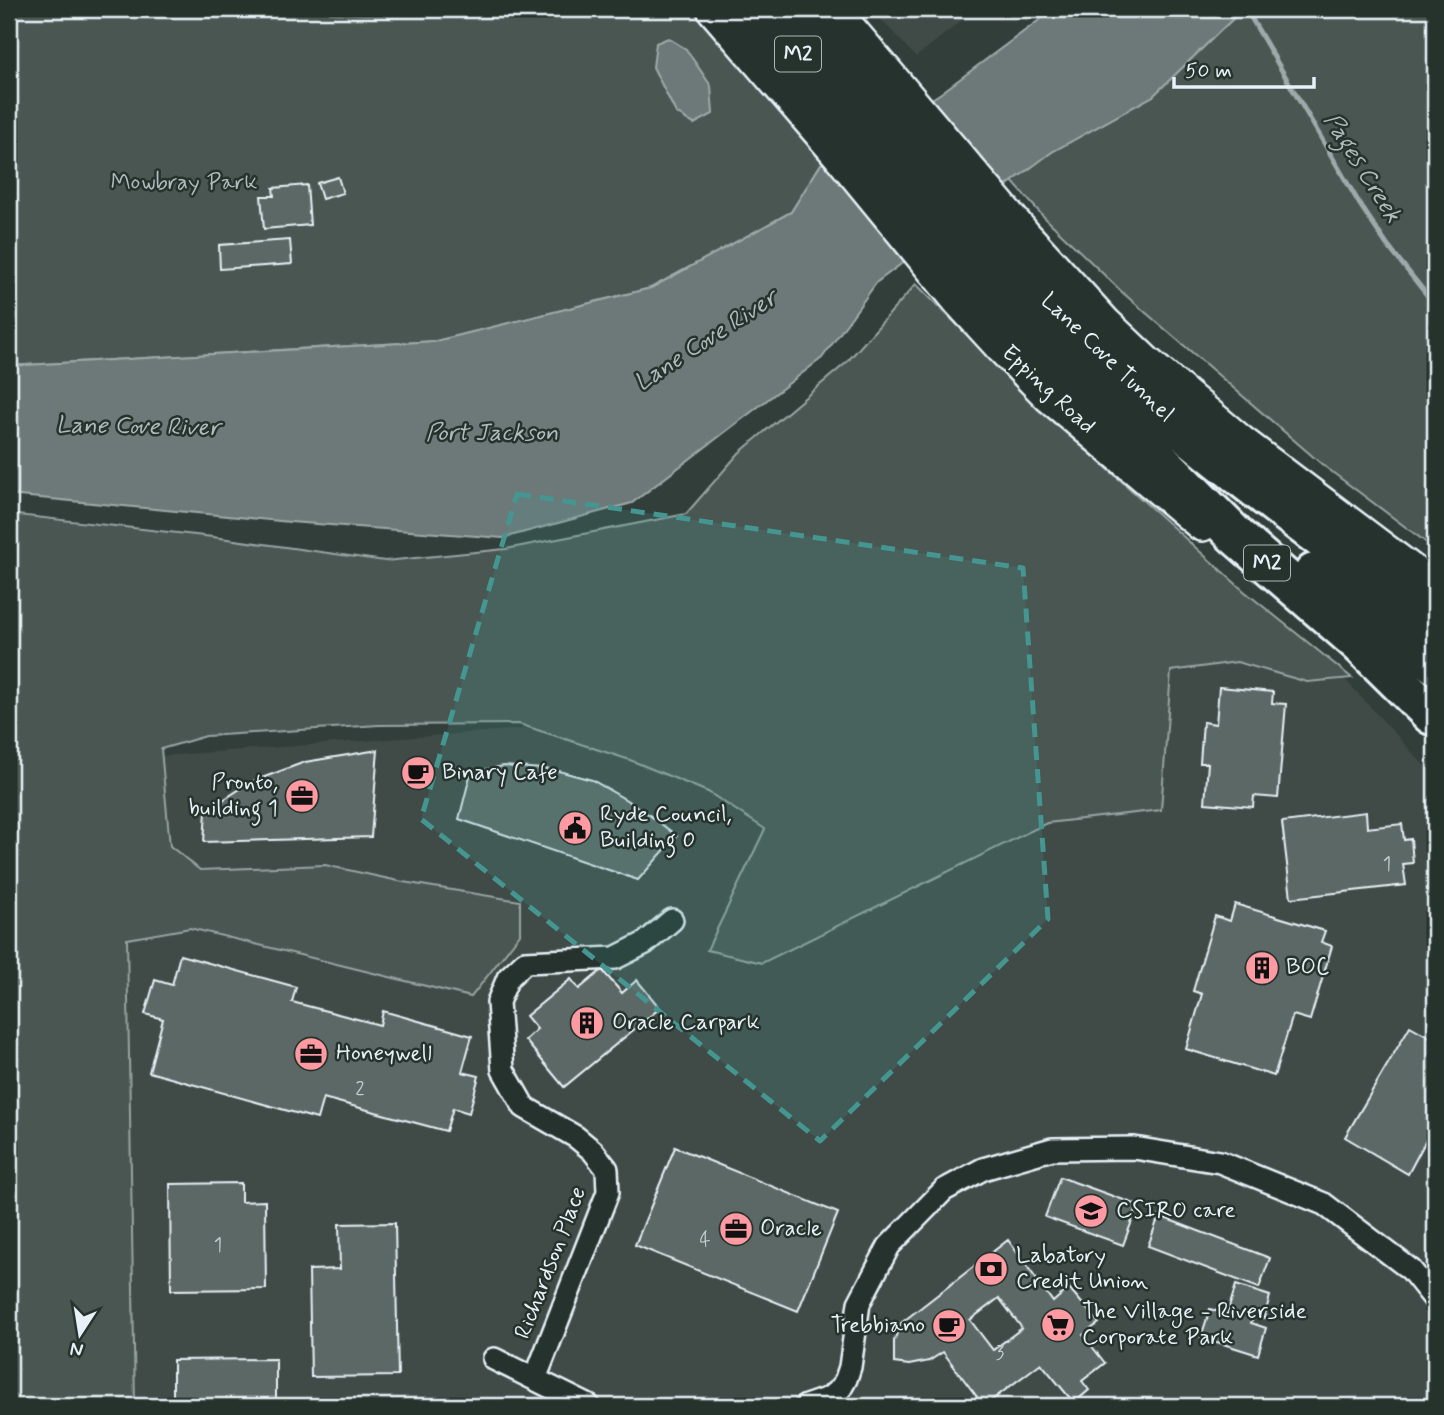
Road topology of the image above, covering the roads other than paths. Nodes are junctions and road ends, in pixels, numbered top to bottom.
1 (714, 9) edge
2 (760, 9) edge
3 (799, 9) edge
4 (832, 9) edge
5 (859, 83) junction
6 (997, 246) junction
7 (1106, 407) junction
8 (1435, 589) edge
9 (1435, 625) edge
10 (1435, 664) edge
11 (1434, 717) edge
12 (672, 920) dead end
13 (1435, 1300) edge
14 (494, 1359) dead end
15 (535, 1379) junction
16 (589, 1406) edge
17 (806, 1406) edge

1 - 11 main road, Epping Road
2 - 5 highway, Lane Cove Tunnel / M2
3 - 5 highway, Lane Cove Tunnel / M2
4 - 5 main road
5 - 6 highway, Lane Cove Tunnel / M2
6 - 7 highway, Lane Cove Tunnel / M2
6 - 8 main road
6 - 9 highway, Lane Cove Tunnel / M2
7 - 10 highway, M2
7 - 11 highway, M2
12 - 15 street, Richardson Place
13 - 17 street
14 - 15 street, Richardson Place
15 - 16 street, Richardson Place

